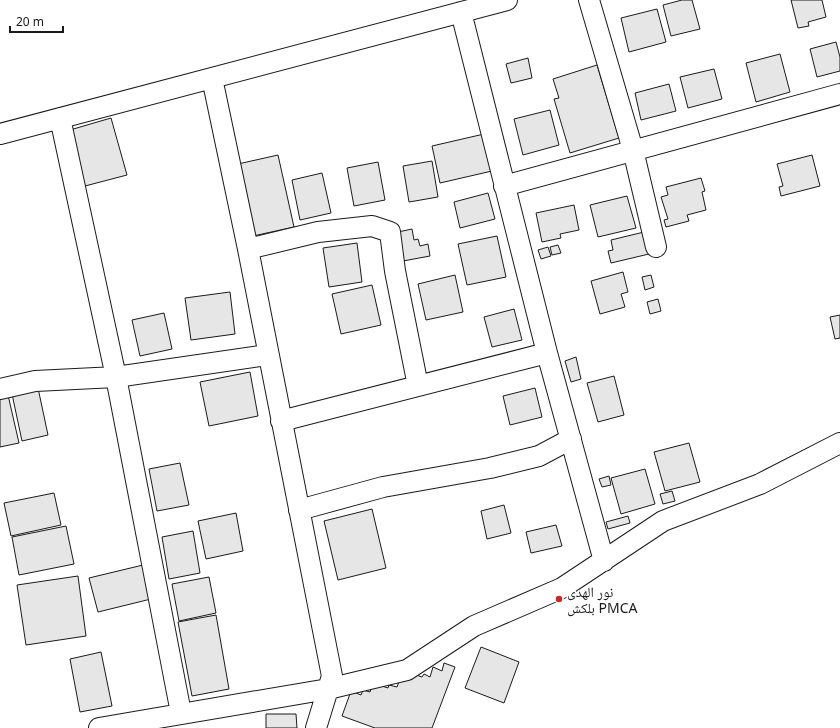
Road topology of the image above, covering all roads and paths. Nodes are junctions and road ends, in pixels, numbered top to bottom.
1 (507, 0) edge
2 (590, 0) edge
3 (461, 12) junction
4 (212, 78) junction
5 (840, 94) edge
6 (60, 118) junction
7 (0, 134) edge
8 (633, 150) junction
9 (504, 186) junction
10 (656, 247) dead end
11 (248, 249) junction
12 (547, 353) junction
13 (267, 355) junction
14 (116, 377) junction
15 (418, 386) junction
16 (0, 389) edge
17 (281, 422) junction
18 (571, 439) junction
19 (840, 443) edge
20 (299, 510) junction
21 (604, 561) junction
22 (328, 689) junction
23 (181, 713) junction
24 (99, 728) edge
25 (316, 728) edge

1 - 3 street
2 - 8 street
3 - 4 street
3 - 9 street
4 - 6 street
4 - 11 street
5 - 8 street
6 - 7 street
6 - 14 street
8 - 9 street
8 - 10 street
9 - 12 street
11 - 13 street
11 - 15 street
12 - 15 street
12 - 18 street
13 - 14 street
13 - 17 street
14 - 16 street
14 - 23 street
15 - 17 street
17 - 20 street
18 - 20 street
18 - 21 street
19 - 21 street
20 - 22 street
21 - 22 street
22 - 23 street
22 - 25 street
23 - 24 street

